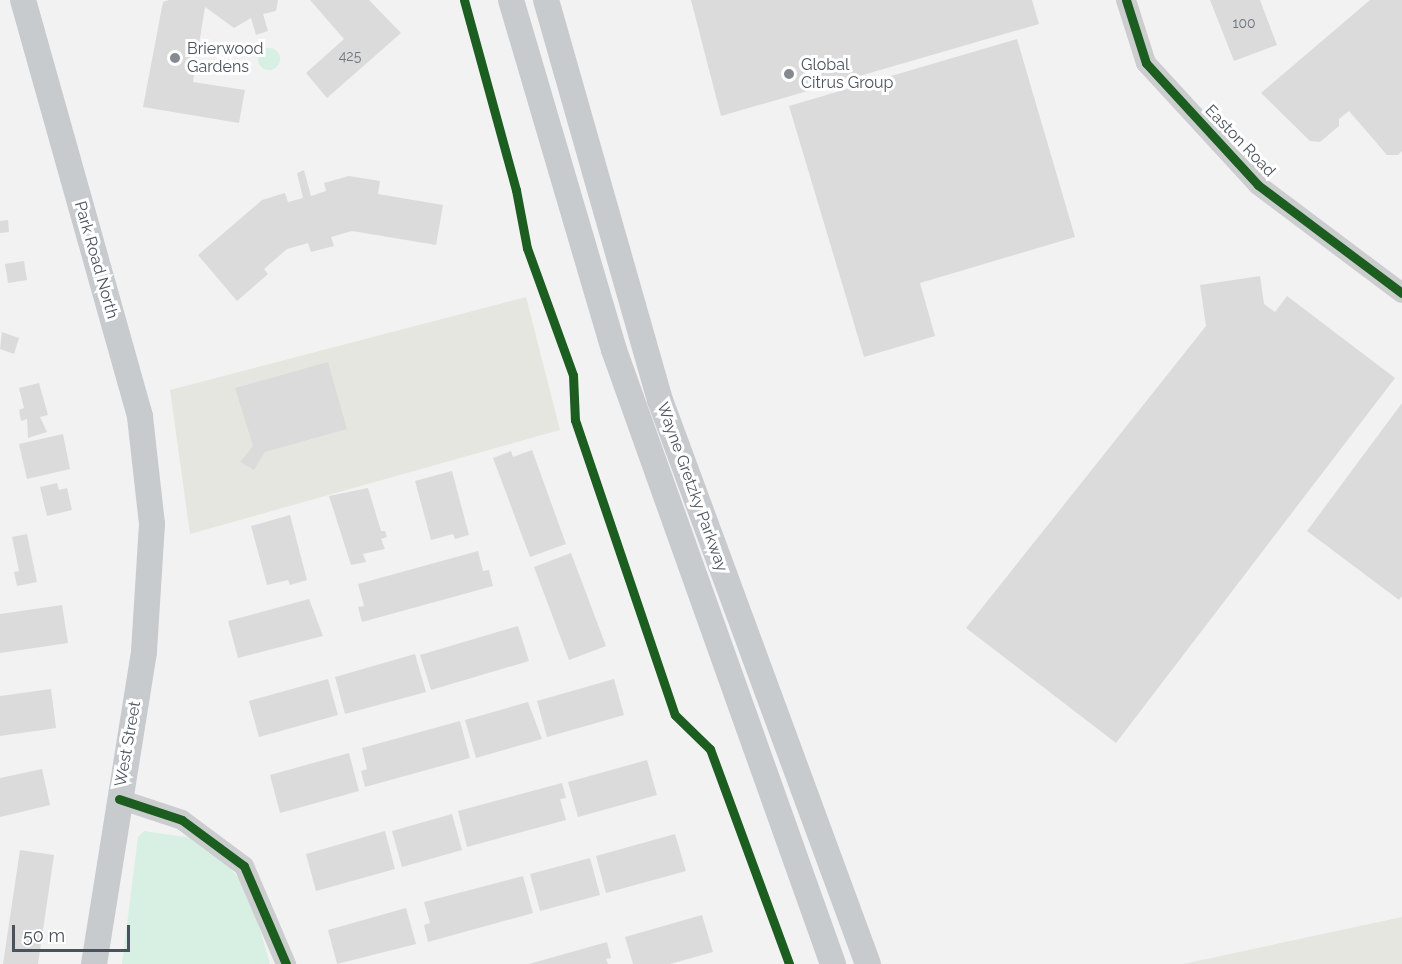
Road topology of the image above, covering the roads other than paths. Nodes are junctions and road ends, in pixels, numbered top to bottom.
1 (23, 0) edge
2 (511, 0) edge
3 (546, 0) edge
4 (1126, 0) edge
5 (1402, 293) edge
6 (152, 524) joint
7 (119, 799) junction
8 (94, 964) edge
9 (286, 964) edge
10 (833, 964) edge
11 (868, 964) edge

1 - 6 main road, Park Road North
2 - 10 main road, Wayne Gretzky Parkway
3 - 11 main road, Wayne Gretzky Parkway
4 - 5 street, Easton Road
6 - 7 main road, West Street
7 - 8 main road, West Street
7 - 9 street

